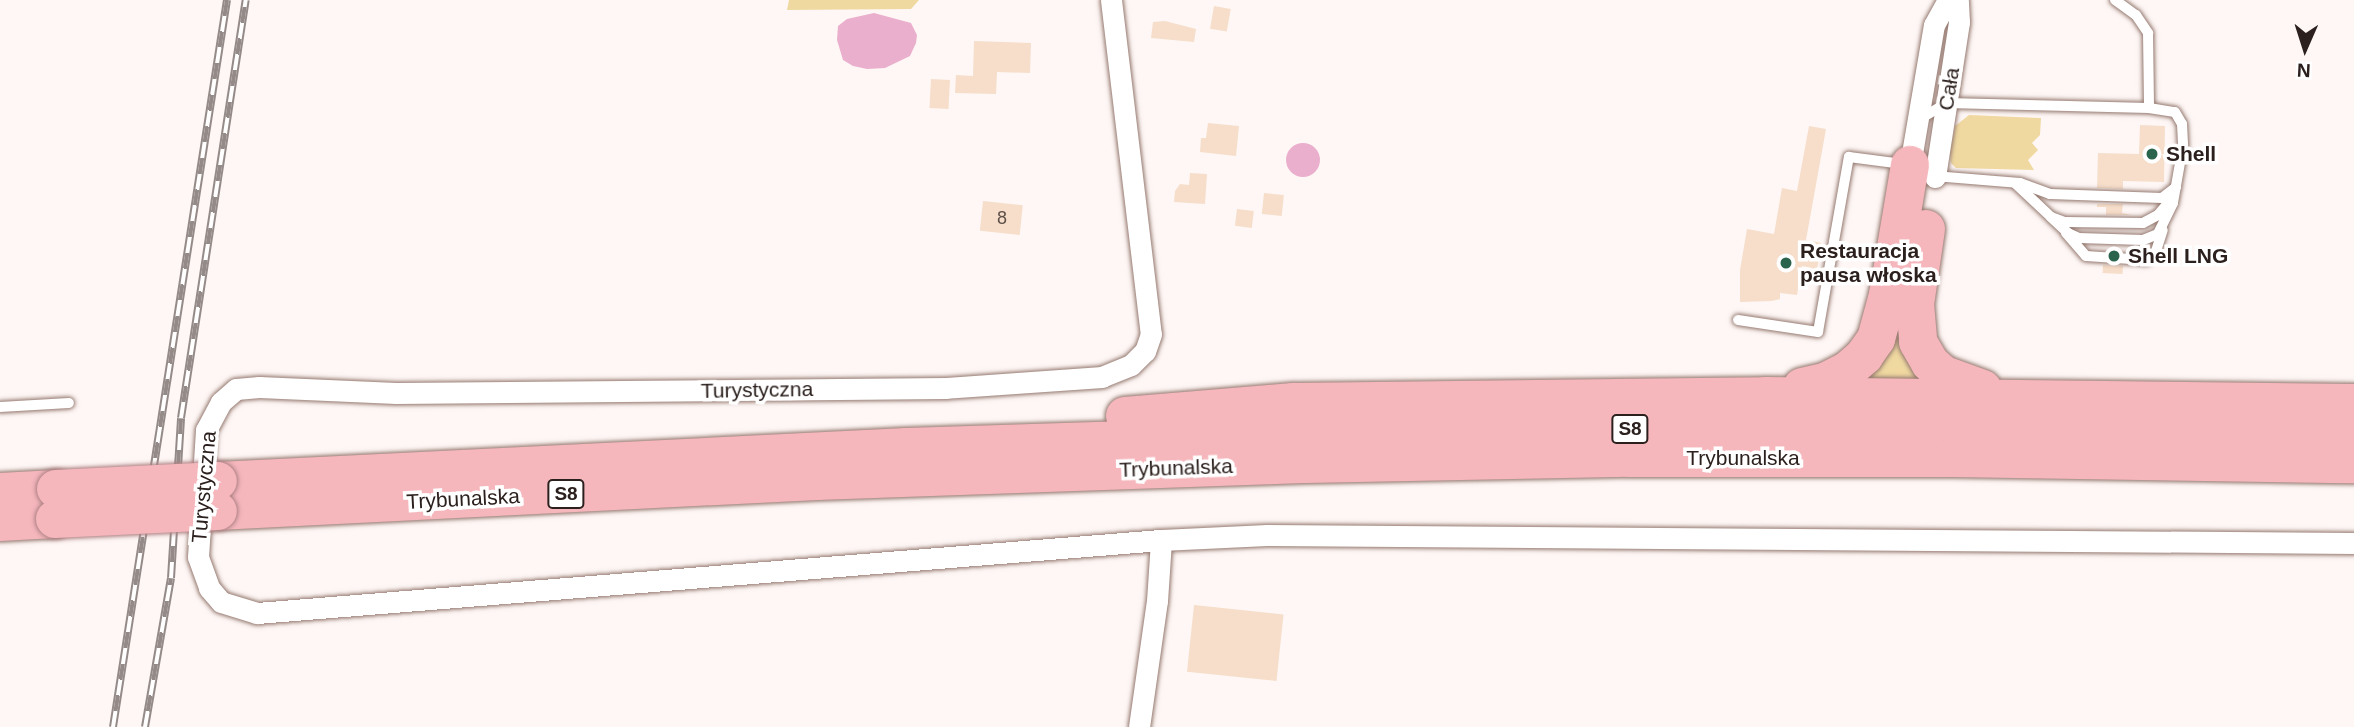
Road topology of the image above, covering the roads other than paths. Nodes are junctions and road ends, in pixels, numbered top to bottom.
1 (1111, 0) edge
2 (1948, 0) edge
3 (1958, 0) edge
4 (2115, 0) edge
5 (1947, 103) junction
6 (2149, 108) junction
7 (1917, 121) junction
8 (1922, 171) junction
9 (2013, 182) junction
10 (2176, 187) junction
11 (2051, 217) junction
12 (2168, 217) junction
13 (2064, 231) junction
14 (1738, 320) dead end
15 (1766, 396) junction
16 (2012, 397) junction
17 (69, 403) dead end
18 (2354, 403) edge
19 (0, 407) edge
20 (2354, 433) edge
21 (906, 447) junction
22 (2354, 464) edge
23 (0, 492) edge
24 (218, 496) junction
25 (56, 504) junction
26 (0, 522) edge
27 (1161, 540) junction
28 (2354, 543) edge
29 (1139, 727) edge

1 - 27 street, Turystyczna
2 - 7 street, Cała
3 - 5 street, Cała
4 - 6 lane
5 - 6 lane
5 - 7 lane
5 - 8 street, Cała
6 - 10 lane
7 - 8 street, Cała
8 - 9 lane
8 - 14 lane
8 - 15 highway
8 - 16 highway
9 - 10 lane
9 - 11 lane
10 - 11 lane
10 - 12 lane
11 - 13 lane
12 - 13 lane
12 - 13 lane
15 - 16 highway
15 - 21 highway
16 - 18 highway
17 - 19 lane
20 - 21 highway, Trybunalska / S8
21 - 24 highway, Trybunalska / S8
22 - 24 highway, Trybunalska / S8
23 - 25 highway, Trybunalska / S8
24 - 25 highway, Trybunalska / S8, bridge
25 - 26 highway, Trybunalska / S8
27 - 28 street, Turystyczna
27 - 29 street

